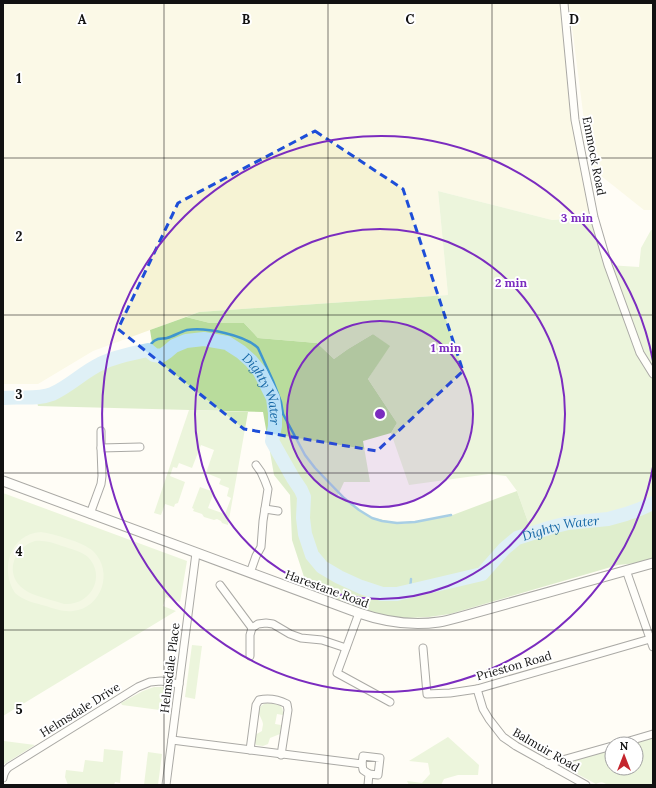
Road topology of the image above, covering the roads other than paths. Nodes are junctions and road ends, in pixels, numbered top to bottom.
1 (564, 3) edge
2 (653, 374) edge
3 (101, 431) dead end
4 (140, 447) dead end
5 (101, 448) junction
6 (256, 465) dead end
7 (3, 481) edge
8 (265, 509) junction
9 (278, 511) dead end
10 (90, 514) junction
11 (196, 553) junction
12 (653, 563) edge
13 (626, 570) junction
14 (250, 573) junction
15 (220, 585) dead end
16 (359, 614) junction
17 (252, 628) junction
18 (650, 638) junction
19 (653, 646) edge
20 (346, 648) junction
21 (423, 648) dead end
22 (250, 656) dead end
23 (179, 684) junction
24 (477, 689) junction
25 (390, 702) dead end
26 (172, 740) junction
27 (604, 748) edge
28 (250, 750) junction
29 (281, 755) junction
30 (362, 764) junction
31 (548, 764) junction
32 (369, 774) junction
33 (3, 778) edge
34 (583, 784) edge
35 (166, 785) edge
36 (368, 785) edge

1 - 2 street, Emmock Road
3 - 5 street
4 - 5 street
5 - 10 street
6 - 8 street
7 - 10 street, Harestane Road
8 - 9 street
8 - 14 street
10 - 11 street, Harestane Road
11 - 14 street, Harestane Road
11 - 23 street, Helmsdale Place
12 - 13 street, Harestane Road
13 - 16 street, Harestane Road
13 - 18 street
14 - 16 street, Harestane Road
15 - 17 street
16 - 20 street
17 - 20 street
17 - 22 street
18 - 19 street
18 - 24 street, Prieston Road
20 - 25 street
21 - 24 street, Prieston Road
23 - 26 street, Helmsdale Place
23 - 33 street, Helmsdale Drive
24 - 31 street, Balmuir Road
26 - 28 street
26 - 35 street, Helmsdale Place
27 - 31 street
28 - 29 street
28 - 29 street
29 - 30 street
30 - 32 street
30 - 32 street
31 - 34 street, Balmuir Road
32 - 36 street

